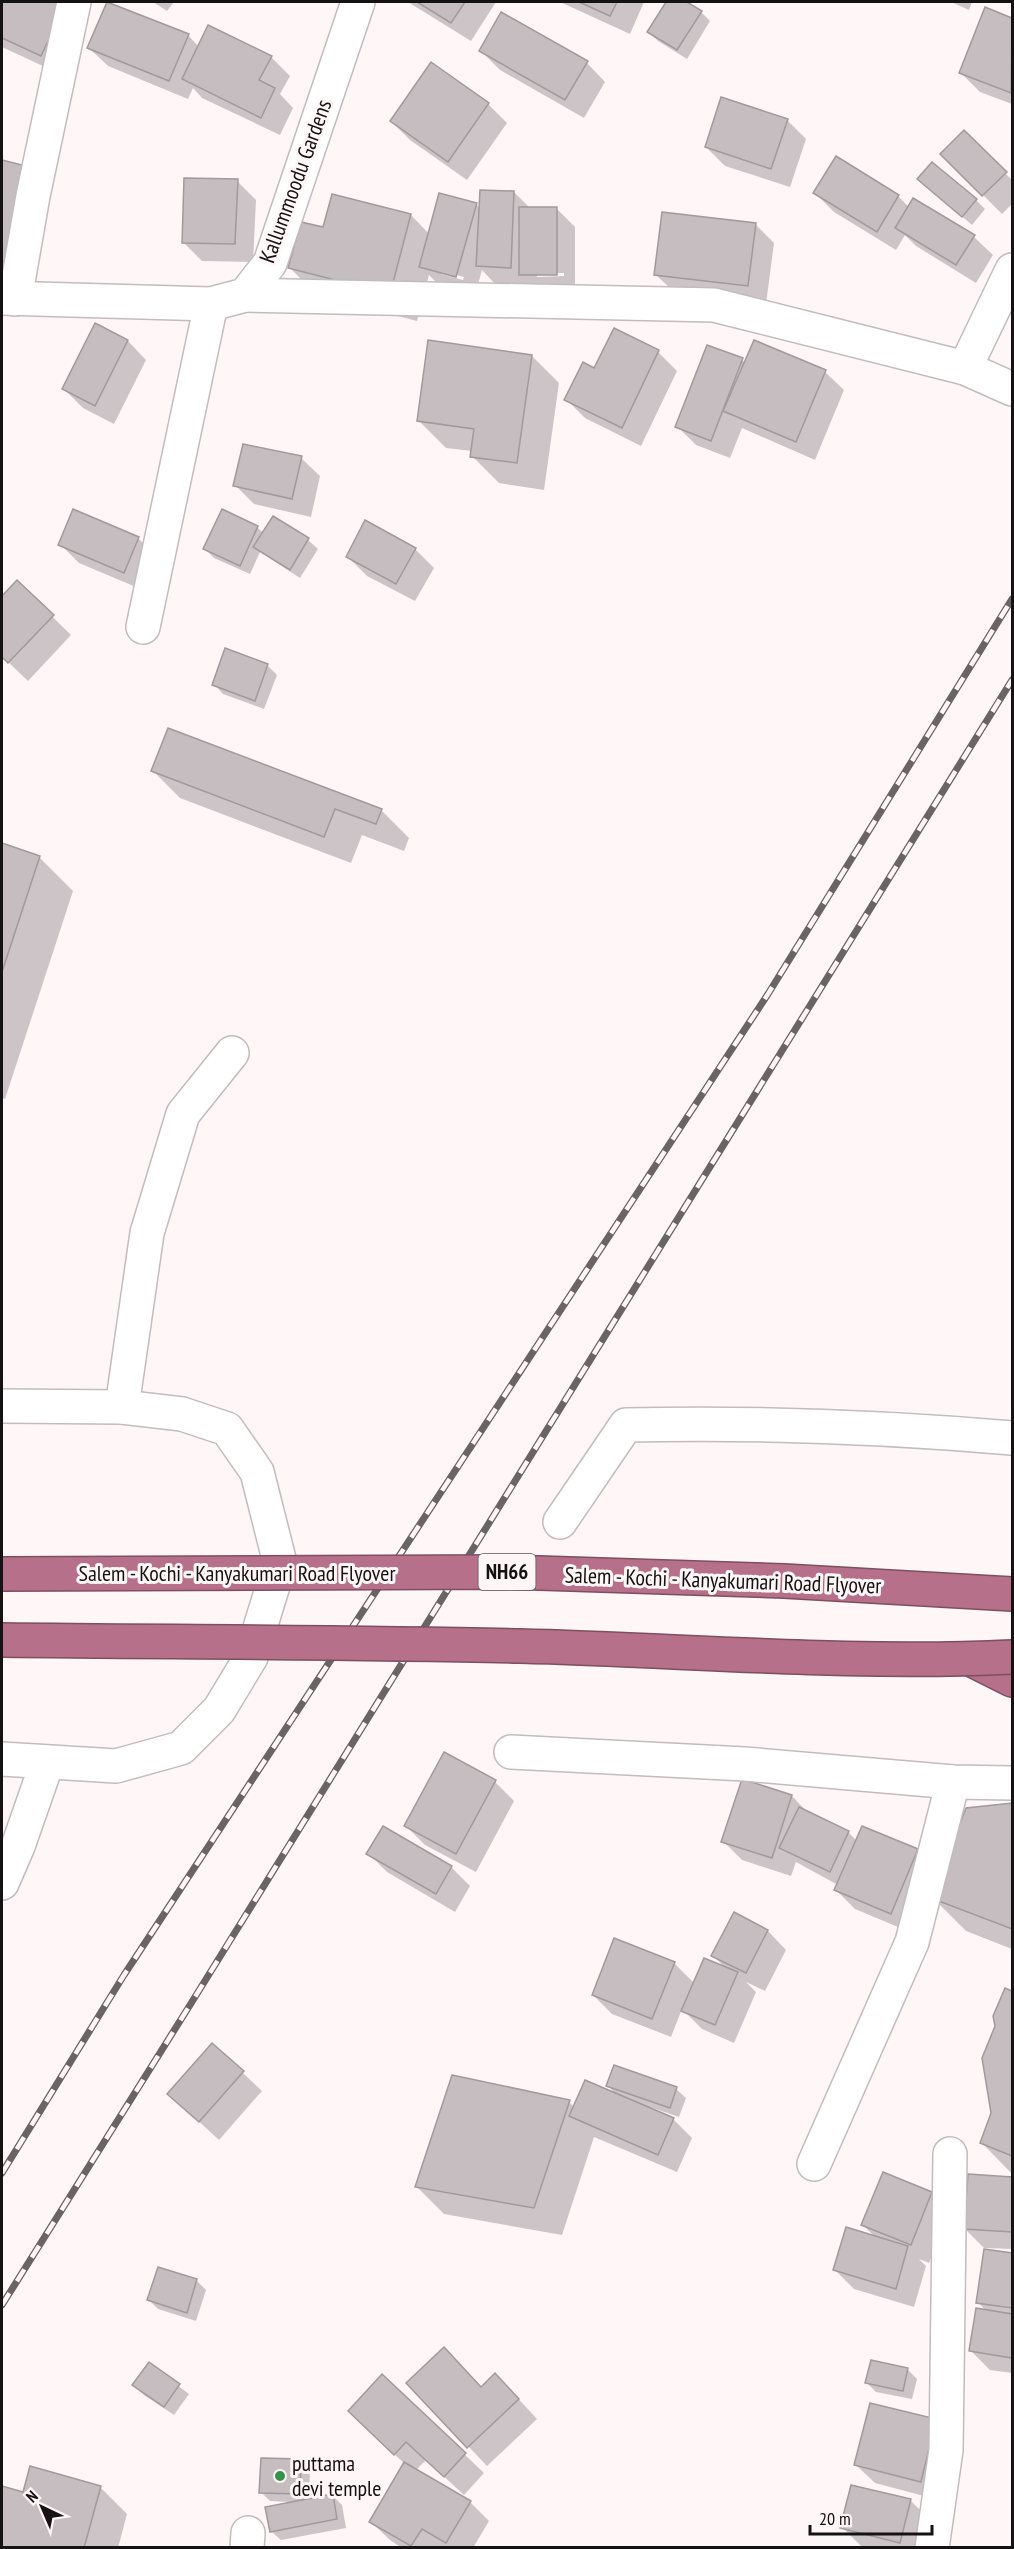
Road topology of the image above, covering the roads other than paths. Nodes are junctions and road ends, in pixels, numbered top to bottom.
1 (74, 2) edge
2 (358, 2) edge
3 (1012, 270) edge
4 (245, 295) junction
5 (8, 299) edge
6 (212, 304) junction
7 (965, 368) junction
8 (1012, 389) edge
9 (143, 627) dead end
10 (232, 1053) dead end
11 (2, 1406) edge
12 (122, 1407) junction
13 (1012, 1438) edge
14 (560, 1522) dead end
15 (2, 1574) edge
16 (1012, 1593) edge
17 (2, 1640) edge
18 (1012, 1657) edge
19 (970, 1659) junction
20 (1012, 1680) edge
21 (511, 1752) dead end
22 (2, 1759) edge
23 (47, 1763) junction
24 (953, 1782) junction
25 (1012, 1783) edge
26 (2, 1883) edge
27 (950, 2154) dead end
28 (814, 2164) dead end
29 (932, 2547) edge

1 - 5 street
2 - 4 street, Kallummoodu Gardens
3 - 7 street
4 - 6 street
4 - 7 street
5 - 6 street
6 - 9 street
7 - 8 street
10 - 12 street
11 - 12 street
12 - 23 street
13 - 14 street
15 - 16 highway, Salem - Kochi - Kanyakumari Road Flyover / NH66, bridge
17 - 19 highway, bridge
18 - 19 highway, bridge
19 - 20 highway
21 - 24 street
22 - 23 street
23 - 26 street
24 - 25 street
24 - 28 street
27 - 29 street

